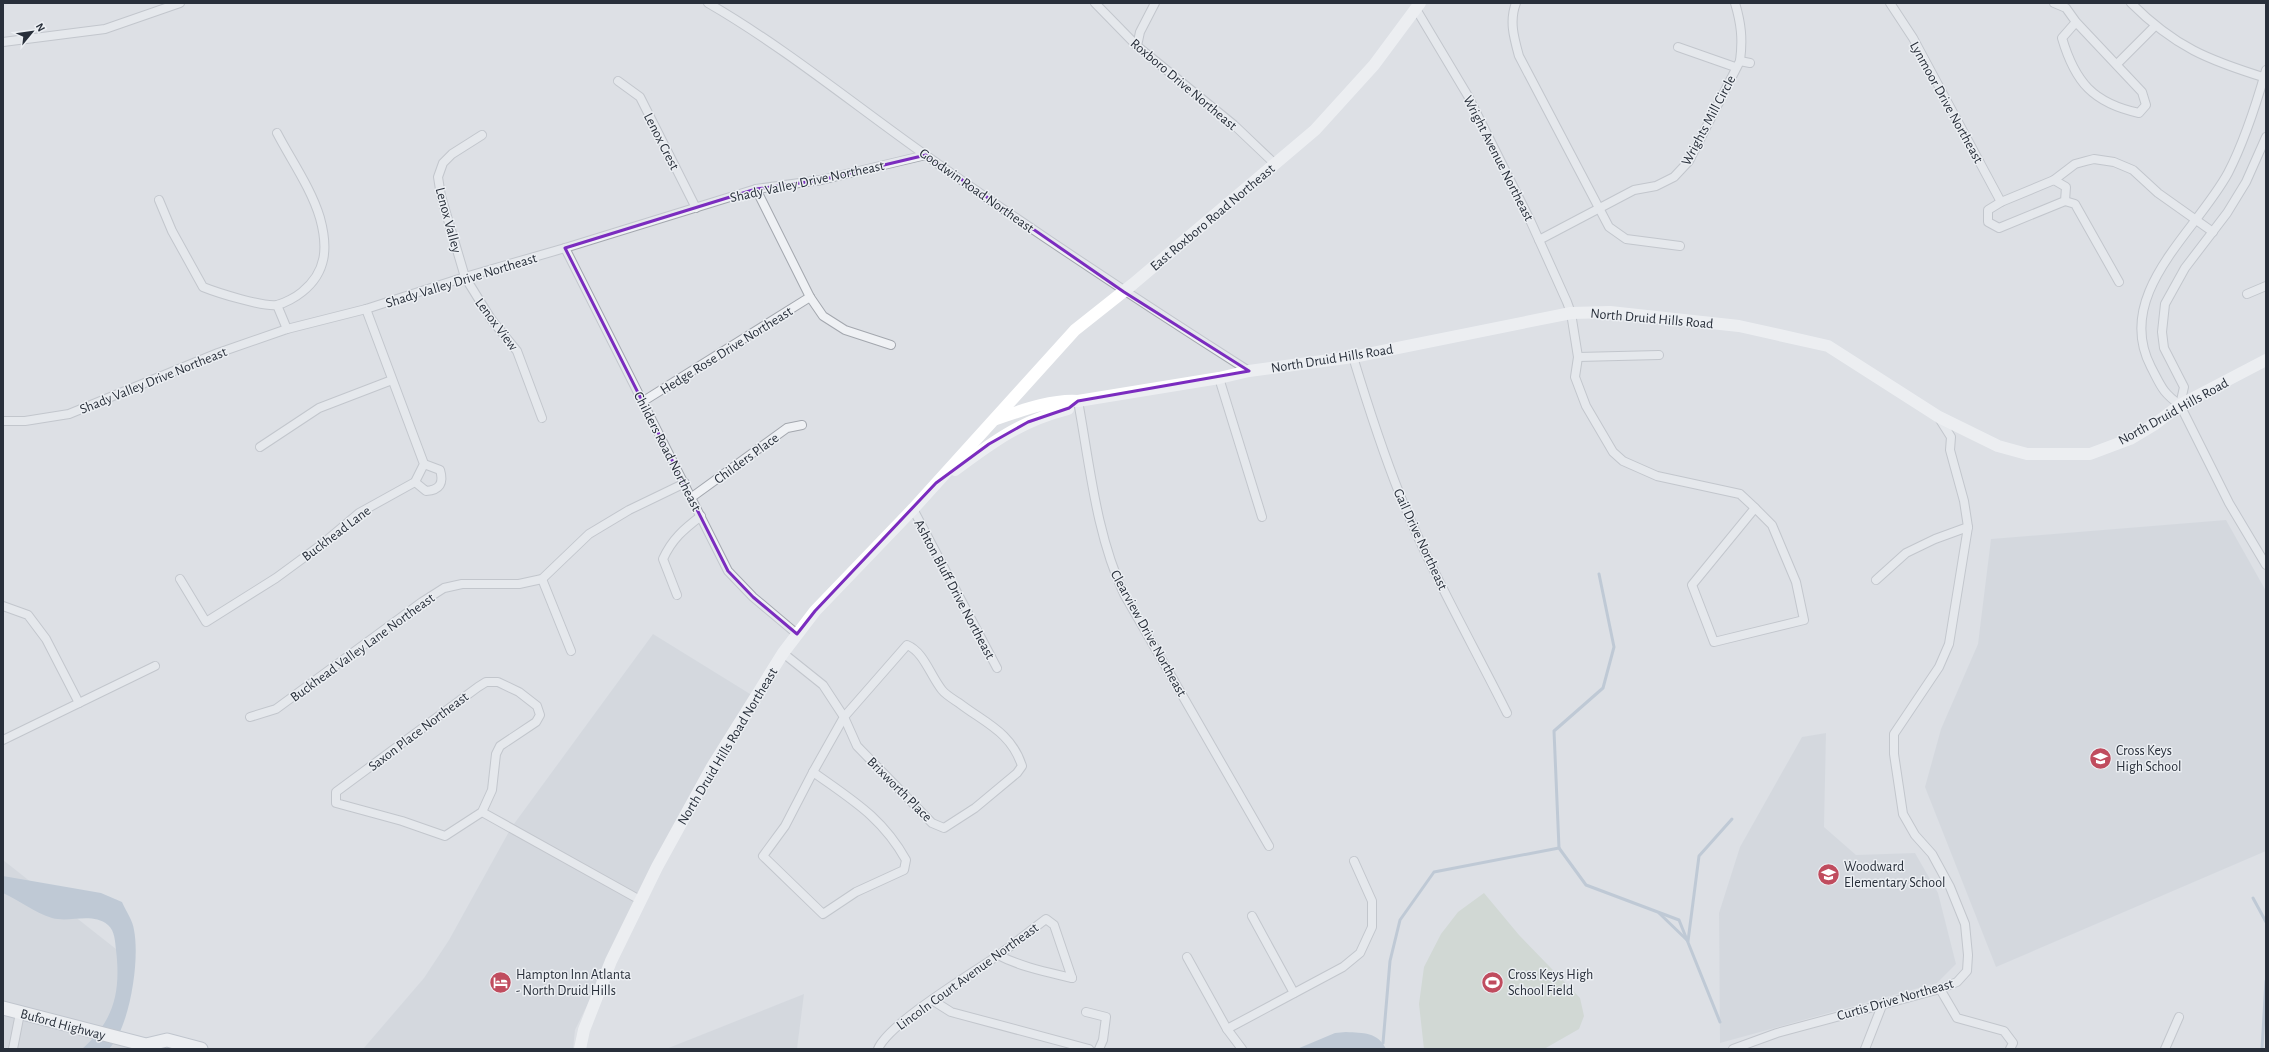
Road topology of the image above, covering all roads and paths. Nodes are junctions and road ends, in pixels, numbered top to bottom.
1 (180, 3) edge
2 (708, 3) edge
3 (1095, 3) edge
4 (1155, 3) edge
5 (1516, 3) edge
6 (1734, 3) edge
7 (1890, 3) edge
8 (2054, 3) edge
9 (2131, 3) edge
10 (718, 5) edge
11 (1418, 6) edge
12 (2076, 22) junction
13 (2155, 26) junction
14 (3, 42) edge
15 (1137, 46) junction
16 (1678, 47) dead end
17 (1750, 63) dead end
18 (1738, 64) junction
19 (2117, 64) junction
20 (2265, 75) edge
21 (618, 81) dead end
22 (277, 133) dead end
23 (482, 136) dead end
24 (2266, 136) edge
25 (926, 155) junction
26 (1275, 164) junction
27 (2054, 180) junction
28 (756, 190) junction
29 (159, 200) dead end
30 (2065, 201) junction
31 (2001, 202) junction
32 (696, 208) junction
33 (1598, 208) junction
34 (2197, 221) junction
35 (2213, 232) junction
36 (1539, 240) junction
37 (1680, 246) dead end
38 (565, 248) junction
39 (464, 277) junction
40 (2119, 282) dead end
41 (2266, 286) edge
42 (1124, 292) junction
43 (2247, 294) dead end
44 (810, 297) junction
45 (277, 305) junction
46 (366, 309) junction
47 (1571, 313) junction
48 (287, 329) junction
49 (892, 345) dead end
50 (1659, 355) dead end
51 (1353, 357) junction
52 (1578, 357) junction
53 (2266, 360) edge
54 (1249, 371) junction
55 (1219, 378) junction
56 (392, 380) junction
57 (642, 402) junction
58 (1078, 402) junction
59 (2180, 405) junction
60 (1939, 417) junction
61 (542, 418) dead end
62 (3, 421) edge
63 (993, 421) junction
64 (802, 425) dead end
65 (260, 447) dead end
66 (424, 464) junction
67 (414, 482) junction
68 (685, 483) junction
69 (936, 483) junction
70 (692, 497) junction
71 (1755, 508) junction
72 (914, 509) junction
73 (701, 516) junction
74 (1262, 517) dead end
75 (1968, 527) junction
76 (2266, 565) edge
77 (180, 579) dead end
78 (542, 579) junction
79 (1876, 580) dead end
80 (677, 595) dead end
81 (3, 606) edge
82 (797, 634) junction
83 (571, 651) dead end
84 (782, 653) junction
85 (155, 666) dead end
86 (997, 668) dead end
87 (79, 703) junction
88 (1507, 713) dead end
89 (250, 717) dead end
90 (844, 717) junction
91 (3, 740) edge
92 (813, 772) junction
93 (482, 812) junction
94 (1269, 846) dead end
95 (1354, 861) dead end
96 (640, 900) junction
97 (1252, 916) dead end
98 (998, 955) junction
99 (1187, 957) dead end
100 (1940, 989) junction
101 (1294, 993) junction
102 (932, 1000) junction
103 (1883, 1003) junction
104 (3, 1008) edge
105 (1086, 1012) dead end
106 (20, 1013) junction
107 (2179, 1017) dead end
108 (1227, 1029) junction
109 (148, 1047) edge
110 (13, 1049) edge
111 (201, 1049) edge
112 (580, 1049) edge
113 (878, 1049) edge
114 (1089, 1049) edge
115 (1099, 1049) edge
116 (1242, 1049) edge
117 (1733, 1049) edge
118 (1865, 1049) edge
119 (2010, 1049) edge
120 (2165, 1049) edge

1 - 14 street
2 - 10 street, Goodwin Road Northeast
3 - 15 street, Roxboro Drive Northeast
4 - 15 street
5 - 33 street
6 - 18 street, Wrights Mill Circle
7 - 31 street, Lynmoor Drive Northeast
8 - 12 street
9 - 13 street
10 - 25 street, Goodwin Road Northeast
11 - 26 main road, East Roxboro Road Northeast
11 - 36 street, Wright Avenue Northeast
12 - 19 street
12 - 19 street
13 - 19 street
13 - 20 street
15 - 26 street, Roxboro Drive Northeast
16 - 18 street
17 - 18 street
18 - 33 street, Wrights Mill Circle
20 - 34 street
21 - 32 street, Lenox Crest
22 - 45 street
23 - 39 street, Lenox Valley
24 - 35 street
25 - 28 street, Shady Valley Drive Northeast
25 - 42 street, Goodwin Road Northeast
26 - 42 main road, East Roxboro Road Northeast
27 - 30 street
27 - 31 street
27 - 34 street
28 - 32 street, Shady Valley Drive Northeast
28 - 44 street
29 - 45 street
30 - 31 street
30 - 40 street
32 - 38 street, Shady Valley Drive Northeast
33 - 36 street, Wrights Mill Circle
33 - 37 street
34 - 35 street
34 - 59 street
35 - 59 street
36 - 47 street, Wright Avenue Northeast
38 - 39 street, Shady Valley Drive Northeast
38 - 57 street, Childers Road Northeast
39 - 46 street, Shady Valley Drive Northeast
39 - 61 street, Lenox View
41 - 43 street
42 - 54 street, Goodwin Road Northeast
42 - 63 main road, East Roxboro Road Northeast
44 - 49 street
44 - 57 street, Hedge Rose Drive Northeast
45 - 48 street
46 - 48 street, Shady Valley Drive Northeast
46 - 56 street
47 - 51 main road, North Druid Hills Road
47 - 52 street, Wright Avenue Northeast
47 - 60 main road, North Druid Hills Road
48 - 62 street, Shady Valley Drive Northeast
50 - 52 street
51 - 54 main road, North Druid Hills Road
51 - 88 street, Gail Drive Northeast
52 - 71 street, Wright Avenue Northeast
53 - 59 main road, North Druid Hills Road
54 - 55 main road, North Druid Hills Road
55 - 58 main road, North Druid Hills Road
55 - 74 street
56 - 65 street
56 - 66 street
57 - 68 street, Childers Road Northeast
58 - 63 main road, North Druid Hills Road
58 - 69 main road, North Druid Hills Road Northeast
58 - 94 street, Clearview Drive Northeast
59 - 60 main road, North Druid Hills Road
59 - 76 street
60 - 75 street, Curtis Drive Northeast
63 - 69 main road, North Druid Hills Road Northeast
64 - 70 street, Childers Place
66 - 67 street
66 - 67 street
67 - 77 street, Buckhead Lane
68 - 70 street, Childers Road Northeast
68 - 78 street
69 - 72 main road, North Druid Hills Road Northeast
70 - 73 street, Childers Road Northeast
71 - 71 street, Wright Avenue Northeast
72 - 82 main road, North Druid Hills Road Northeast
72 - 86 street, Ashton Bluff Drive Northeast
73 - 80 street
73 - 82 street, Childers Road Northeast
75 - 79 street
75 - 100 street, Curtis Drive Northeast
78 - 83 street
78 - 89 street, Buckhead Valley Lane Northeast
81 - 87 street
82 - 84 main road, North Druid Hills Road Northeast
84 - 90 street, Brixworth Place
84 - 96 main road, North Druid Hills Road Northeast
85 - 87 street
87 - 91 street
90 - 90 street, Brixworth Place
90 - 92 street, Brixworth Place
92 - 92 street, Brixworth Place
93 - 93 street, Saxon Place Northeast
93 - 96 street
95 - 101 street
96 - 112 main road, North Druid Hills Road Northeast
97 - 101 street
98 - 98 street, Lincoln Court Avenue Northeast
98 - 102 street, Lincoln Court Avenue Northeast
99 - 108 street
100 - 103 street, Curtis Drive Northeast
100 - 119 street
101 - 108 street
102 - 113 street, Lincoln Court Avenue Northeast
102 - 114 street
103 - 117 street, Curtis Drive Northeast
103 - 118 street
104 - 106 main road, Buford Highway
105 - 115 street
106 - 109 main road, Buford Highway
106 - 110 street
107 - 120 street
108 - 116 street
109 - 111 main road, Buford Highway

